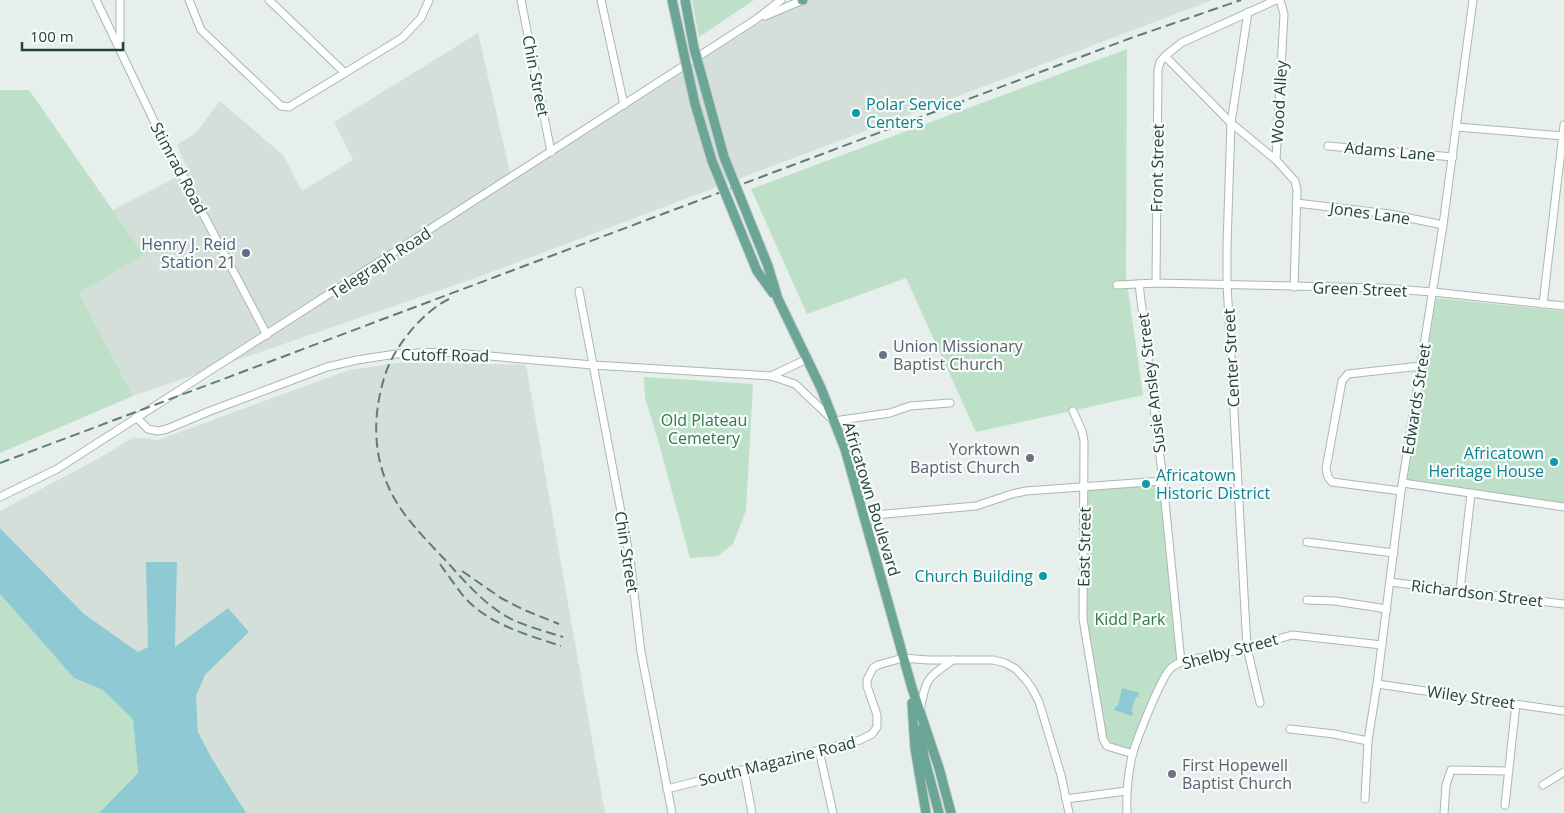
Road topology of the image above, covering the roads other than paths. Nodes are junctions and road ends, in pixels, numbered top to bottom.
1 (96, 0) edge
2 (120, 0) edge
3 (189, 0) edge
4 (269, 0) edge
5 (521, 0) edge
6 (602, 0) edge
7 (672, 0) edge
8 (684, 0) edge
9 (781, 0) edge
10 (803, 0) edge
11 (1278, 0) edge
12 (1473, 0) edge
13 (428, 1) edge
14 (1248, 12) junction
15 (755, 20) junction
16 (120, 52) junction
17 (1165, 56) junction
18 (345, 73) junction
19 (624, 105) junction
20 (1231, 124) junction
21 (1564, 124) edge
22 (1457, 127) junction
23 (1562, 136) junction
24 (1328, 146) dead end
25 (551, 152) junction
26 (1562, 153) edge
27 (1453, 157) junction
28 (1276, 160) junction
29 (1296, 203) junction
30 (1443, 225) junction
31 (1156, 283) junction
32 (1139, 284) junction
33 (1227, 284) junction
34 (1117, 285) dead end
35 (1294, 287) junction
36 (579, 291) dead end
37 (1433, 292) junction
38 (778, 299) junction
39 (1543, 304) junction
40 (1564, 306) edge
41 (267, 335) junction
42 (807, 359) junction
43 (592, 366) junction
44 (1421, 366) junction
45 (771, 376) junction
46 (950, 403) dead end
47 (1073, 411) dead end
48 (136, 417) junction
49 (834, 421) junction
50 (1162, 481) junction
51 (1403, 483) junction
52 (1085, 488) junction
53 (1401, 491) junction
54 (1471, 494) junction
55 (0, 497) edge
56 (1564, 507) edge
57 (863, 516) junction
58 (1307, 542) dead end
59 (1394, 553) junction
60 (1390, 582) junction
61 (1460, 590) junction
62 (1307, 600) dead end
63 (1564, 604) edge
64 (1387, 609) junction
65 (1382, 645) junction
66 (1247, 648) junction
67 (903, 658) junction
68 (953, 660) junction
69 (1181, 662) junction
70 (1377, 684) junction
71 (912, 688) junction
72 (1260, 704) dead end
73 (1516, 704) junction
74 (1564, 711) edge
75 (920, 714) junction
76 (1290, 729) dead end
77 (1368, 741) junction
78 (819, 750) junction
79 (1133, 754) junction
80 (744, 770) junction
81 (1508, 771) junction
82 (1564, 772) edge
83 (1543, 785) dead end
84 (667, 789) junction
85 (1126, 791) junction
86 (1066, 799) junction
87 (1365, 799) dead end
88 (1505, 805) dead end
89 (672, 813) edge
90 (752, 813) edge
91 (833, 813) edge
92 (926, 813) edge
93 (939, 813) edge
94 (951, 813) edge
95 (1069, 813) edge
96 (1127, 813) edge
97 (1444, 813) edge

1 - 16 street, Stimrad Road
2 - 16 street
3 - 18 street
4 - 18 street
5 - 25 street, Chin Street
6 - 19 street
7 - 38 main road, Africatown Boulevard, bridge
8 - 38 main road, Africatown Boulevard, bridge
9 - 15 street, Telegraph Road
10 - 15 street, Telegraph Road
11 - 14 street
11 - 28 street, Wood Alley
12 - 22 street, Edwards Street
13 - 18 street
14 - 17 street
14 - 20 street, Center Street
15 - 19 street, Telegraph Road
16 - 41 street, Stimrad Road
17 - 20 street
17 - 31 street, Front Street
19 - 25 street, Telegraph Road
20 - 28 street
20 - 33 street, Center Street
21 - 23 street
22 - 23 street
22 - 27 street, Edwards Street
23 - 26 street
24 - 27 street, Adams Lane
25 - 41 street, Telegraph Road
26 - 39 street
27 - 30 street, Edwards Street
28 - 29 street, Wood Alley
29 - 30 street, Jones Lane
29 - 35 street, Wood Alley
30 - 37 street, Edwards Street
31 - 32 street, Green Street
31 - 33 street, Green Street
32 - 34 street
32 - 50 street, Susie Ansley Street
33 - 35 street, Green Street
33 - 66 street, Center Street
35 - 37 street, Green Street
36 - 43 street, Chin Street
37 - 39 street, Green Street
37 - 44 street, Edwards Street
38 - 42 main road, Africatown Boulevard
39 - 40 street, Green Street
41 - 48 street, Telegraph Road
42 - 45 street, Cutoff Road
42 - 49 main road, Africatown Boulevard
43 - 45 street, Cutoff Road
43 - 48 street, Cutoff Road
43 - 84 street, Chin Street
44 - 51 street, Edwards Street
44 - 53 street
45 - 49 street, Cutoff Road
46 - 49 street
47 - 52 street, East Street
48 - 55 street, Telegraph Road
49 - 57 main road, Africatown Boulevard
50 - 52 street
50 - 69 street, Susie Ansley Street
51 - 53 street, Edwards Street
51 - 54 street
52 - 57 street
52 - 79 street, East Street
53 - 59 street, Edwards Street
54 - 56 street
54 - 61 street
57 - 67 main road, Africatown Boulevard
58 - 59 street
59 - 60 street, Edwards Street
60 - 61 street, Richardson Street
60 - 64 street, Edwards Street
61 - 63 street, Richardson Street
62 - 64 street
64 - 65 street, Edwards Street
65 - 66 street, Shelby Street
65 - 70 street, Edwards Street
66 - 69 street, Shelby Street
66 - 72 street, Center Street
67 - 68 street
67 - 71 main road, Africatown Boulevard
67 - 78 street, South Magazine Road
68 - 75 street
68 - 86 street
69 - 79 street, Shelby Street
70 - 73 street, Wiley Street
70 - 77 street, Edwards Street
71 - 75 main road, Africatown Boulevard
71 - 92 main road
73 - 74 street, Wiley Street
73 - 81 street
75 - 93 main road, Africatown Boulevard
75 - 94 main road, Africatown Boulevard
76 - 77 street
77 - 87 street, Edwards Street
78 - 80 street, South Magazine Road
78 - 91 street
79 - 85 street, Shelby Street
80 - 84 street, South Magazine Road
80 - 90 street
81 - 88 street
81 - 97 street
82 - 83 street
84 - 89 street, Chin Street
85 - 86 street
85 - 96 street, Shelby Street
86 - 95 street

